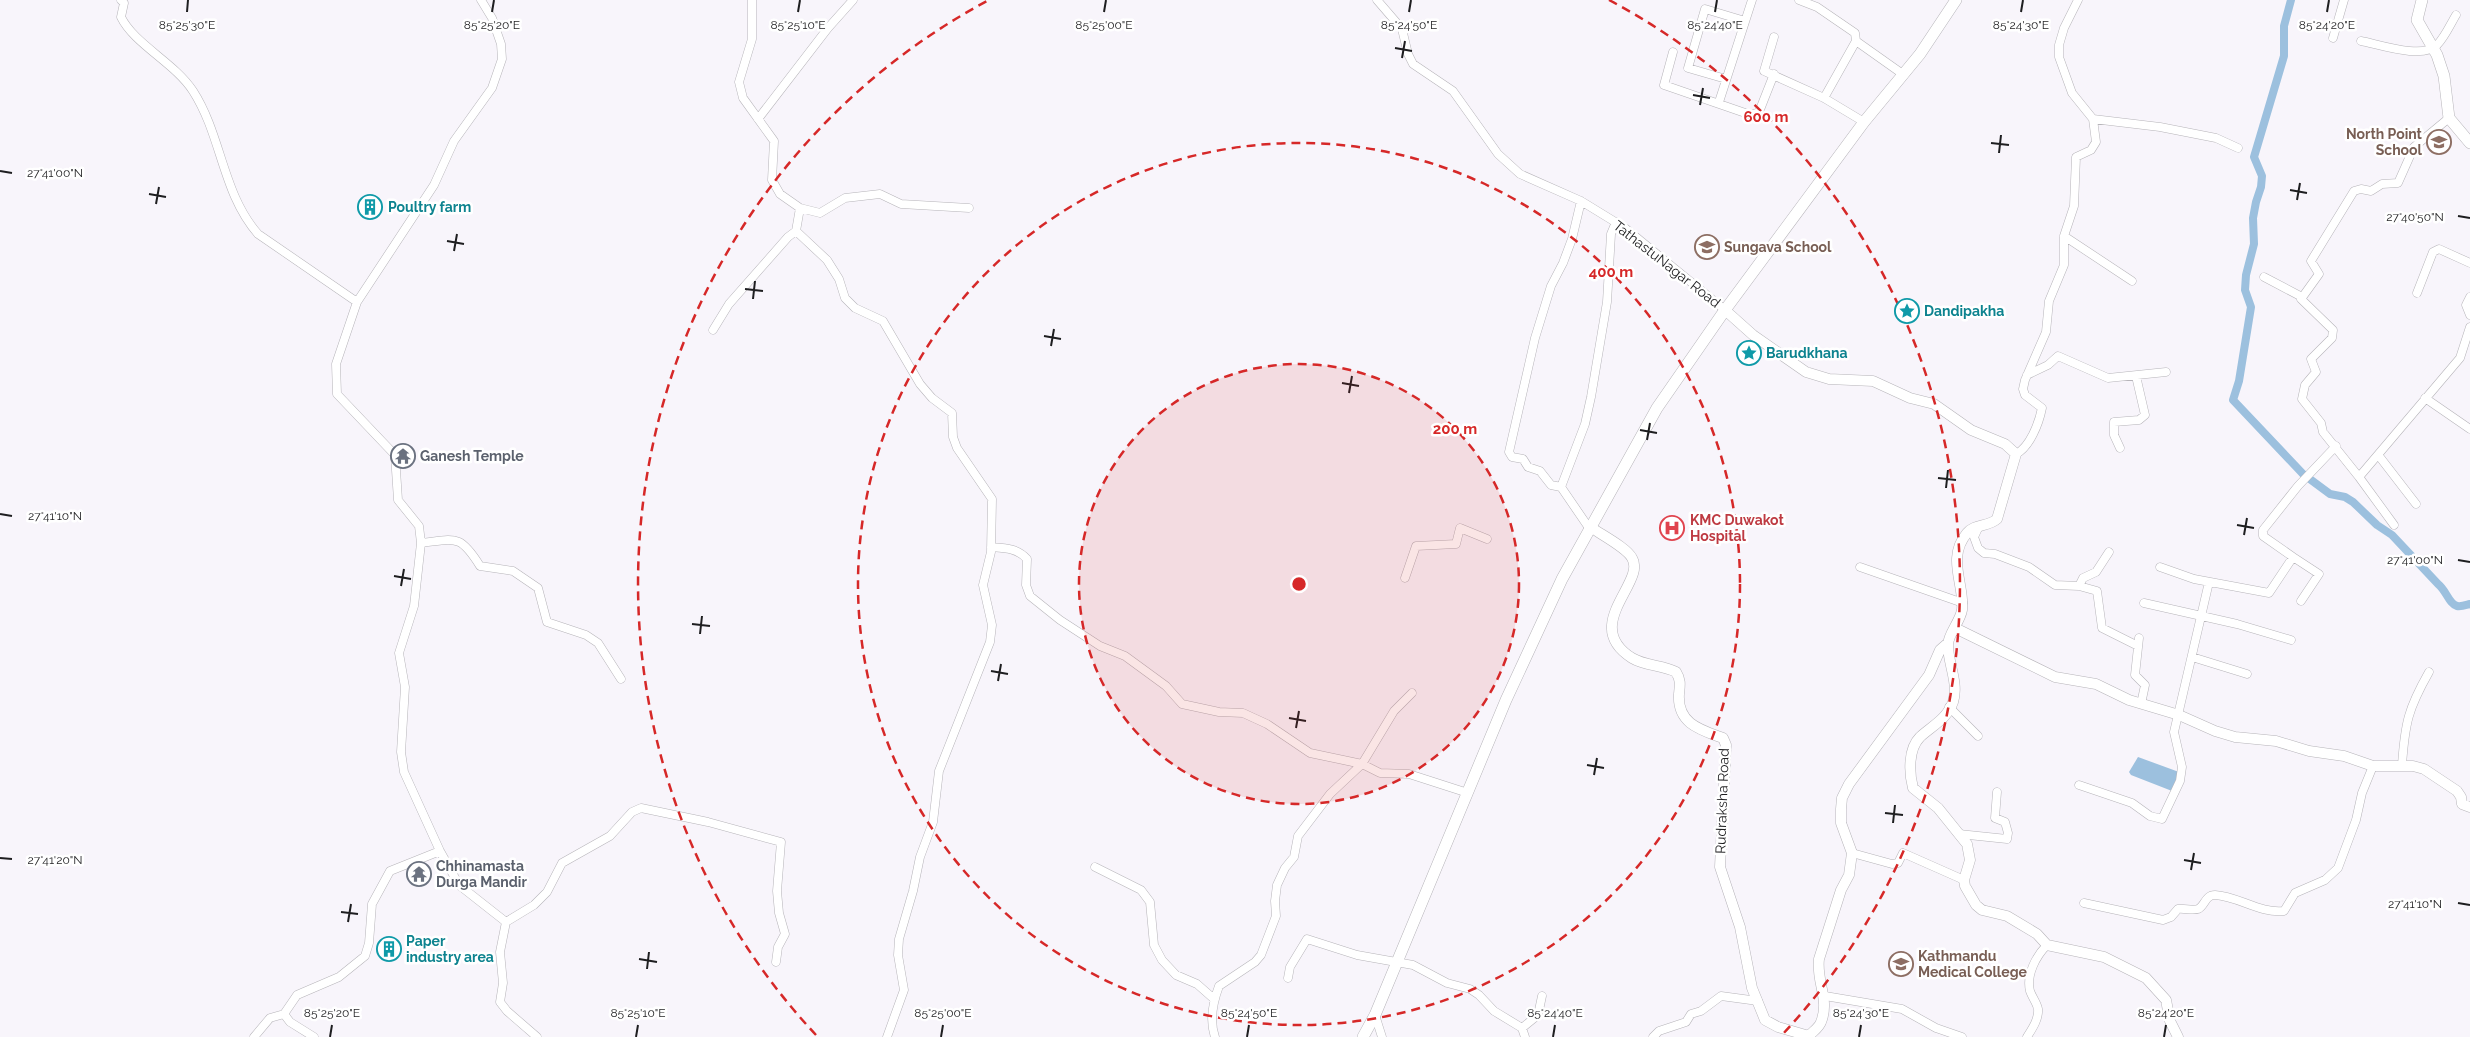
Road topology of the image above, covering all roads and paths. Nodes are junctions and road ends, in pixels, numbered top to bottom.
1 (481, 0) edge
2 (752, 0) edge
3 (853, 0) edge
4 (1377, 0) edge
5 (1752, 0) edge
6 (1799, 0) edge
7 (1956, 0) edge
8 (2078, 0) edge
9 (2344, 0) edge
10 (2422, 0) edge
11 (123, 1) edge
12 (2456, 15) dead end
13 (1745, 21) junction
14 (1774, 37) dead end
15 (2334, 38) dead end
16 (1856, 41) junction
17 (2361, 41) dead end
18 (2434, 48) junction
19 (1673, 52) dead end
20 (1774, 74) junction
21 (1904, 75) junction
22 (1726, 79) junction
23 (1824, 98) junction
24 (1719, 102) junction
25 (2449, 118) junction
26 (758, 119) junction
27 (2093, 119) junction
28 (1864, 122) junction
29 (2470, 143) edge
30 (2238, 148) dead end
31 (1581, 201) junction
32 (800, 208) junction
33 (969, 208) dead end
34 (1616, 222) junction
35 (796, 231) junction
36 (2064, 236) junction
37 (2470, 263) edge
38 (2264, 277) dead end
39 (2132, 281) dead end
40 (2417, 293) dead end
41 (2302, 297) junction
42 (2470, 297) edge
43 (357, 302) junction
44 (1725, 310) junction
45 (2470, 315) edge
46 (2470, 327) edge
47 (713, 330) dead end
48 (2166, 372) dead end
49 (2027, 375) junction
50 (2136, 376) junction
51 (2425, 398) junction
52 (2470, 429) edge
53 (2336, 446) junction
54 (2120, 448) dead end
55 (2016, 454) junction
56 (2380, 456) junction
57 (2359, 477) junction
58 (1561, 487) junction
59 (2416, 504) dead end
60 (2394, 525) dead end
61 (1979, 526) junction
62 (1592, 528) junction
63 (1488, 539) dead end
64 (421, 543) junction
65 (991, 548) junction
66 (2109, 552) dead end
67 (2293, 557) junction
68 (1860, 567) dead end
69 (2160, 567) dead end
70 (1405, 578) dead end
71 (2209, 582) junction
72 (2079, 586) junction
73 (2301, 601) dead end
74 (1963, 603) junction
75 (2144, 603) dead end
76 (2202, 616) junction
77 (1955, 628) junction
78 (2291, 640) dead end
79 (1948, 643) junction
80 (2192, 657) junction
81 (2429, 672) dead end
82 (2247, 674) dead end
83 (621, 679) dead end
84 (1412, 693) dead end
85 (2141, 704) junction
86 (1950, 707) junction
87 (2179, 715) junction
88 (1978, 736) dead end
89 (1362, 764) junction
90 (2402, 765) junction
91 (2373, 766) junction
92 (2079, 784) dead end
93 (1997, 792) dead end
94 (1468, 793) junction
95 (2470, 807) edge
96 (1960, 834) junction
97 (440, 851) junction
98 (1852, 853) junction
99 (1095, 867) dead end
100 (1964, 880) junction
101 (2084, 903) dead end
102 (506, 922) junction
103 (2047, 945) junction
104 (776, 962) dead end
105 (1394, 963) junction
106 (1288, 978) dead end
107 (1542, 996) dead end
108 (1825, 996) junction
109 (1214, 999) junction
110 (1758, 1001) junction
111 (284, 1014) junction
112 (1375, 1015) junction
113 (1522, 1028) junction
114 (1808, 1036) edge
115 (254, 1037) edge
116 (314, 1037) edge
117 (537, 1037) edge
118 (887, 1037) edge
119 (1216, 1037) edge
120 (1363, 1037) edge
121 (1382, 1037) edge
122 (1525, 1037) edge
123 (1653, 1037) edge
124 (1962, 1037) edge
125 (2027, 1037) edge
126 (2178, 1037) edge

1 - 43 street
2 - 26 street
3 - 26 street
4 - 31 street, TathastuNagar Road
5 - 13 street
6 - 16 street
7 - 21 main road
8 - 27 street
9 - 15 street
10 - 18 main road
11 - 43 street
12 - 18 street
13 - 22 street
13 - 22 street
14 - 20 street
16 - 21 street
16 - 23 street
17 - 18 street
18 - 25 main road
19 - 24 street
20 - 23 street
20 - 24 street
21 - 28 main road
22 - 24 street
23 - 28 street
25 - 29 main road
25 - 41 street
26 - 32 street
27 - 30 street
27 - 36 street
28 - 44 main road
31 - 34 street, TathastuNagar Road
31 - 58 street
32 - 33 street
32 - 35 street
34 - 44 street, TathastuNagar Road
34 - 58 street
35 - 47 street
35 - 65 street
36 - 39 street
36 - 49 street
37 - 40 street
38 - 41 street
41 - 53 street
42 - 45 street
43 - 64 street
44 - 55 street
44 - 62 main road
46 - 51 street
48 - 50 street
49 - 50 street
49 - 55 street
50 - 54 street
51 - 52 street
51 - 56 street
53 - 57 street
53 - 67 street
55 - 61 street
56 - 57 street
56 - 59 street
57 - 60 street
58 - 62 street
61 - 72 street
61 - 74 street
62 - 94 main road
62 - 110 street, Rudraksha Road
63 - 70 street
64 - 83 street
64 - 97 street
65 - 89 street
65 - 118 street
66 - 72 street
67 - 71 street
67 - 73 street
68 - 74 street
69 - 71 street
71 - 76 street
72 - 85 street
74 - 77 street
75 - 76 street
76 - 78 street
76 - 80 street
77 - 79 street
77 - 85 street
79 - 86 street
79 - 98 street
80 - 82 street
80 - 87 street
81 - 90 street
84 - 89 street
85 - 87 street
86 - 88 street
86 - 96 street
87 - 91 street
87 - 92 street
89 - 94 street
89 - 109 street
90 - 91 street
90 - 95 street
91 - 101 street
93 - 96 street
94 - 105 main road
96 - 100 street
97 - 102 street
97 - 111 street
98 - 100 street
98 - 108 street
99 - 109 street
100 - 103 street
102 - 104 street
102 - 117 street
103 - 125 street
103 - 126 street
105 - 106 street
105 - 112 main road
105 - 113 street
107 - 113 street
108 - 114 street
108 - 124 street
109 - 119 street
110 - 114 street, Rudraksha Road
110 - 123 street
111 - 115 street
111 - 116 street
112 - 120 main road
112 - 121 street
113 - 122 street

